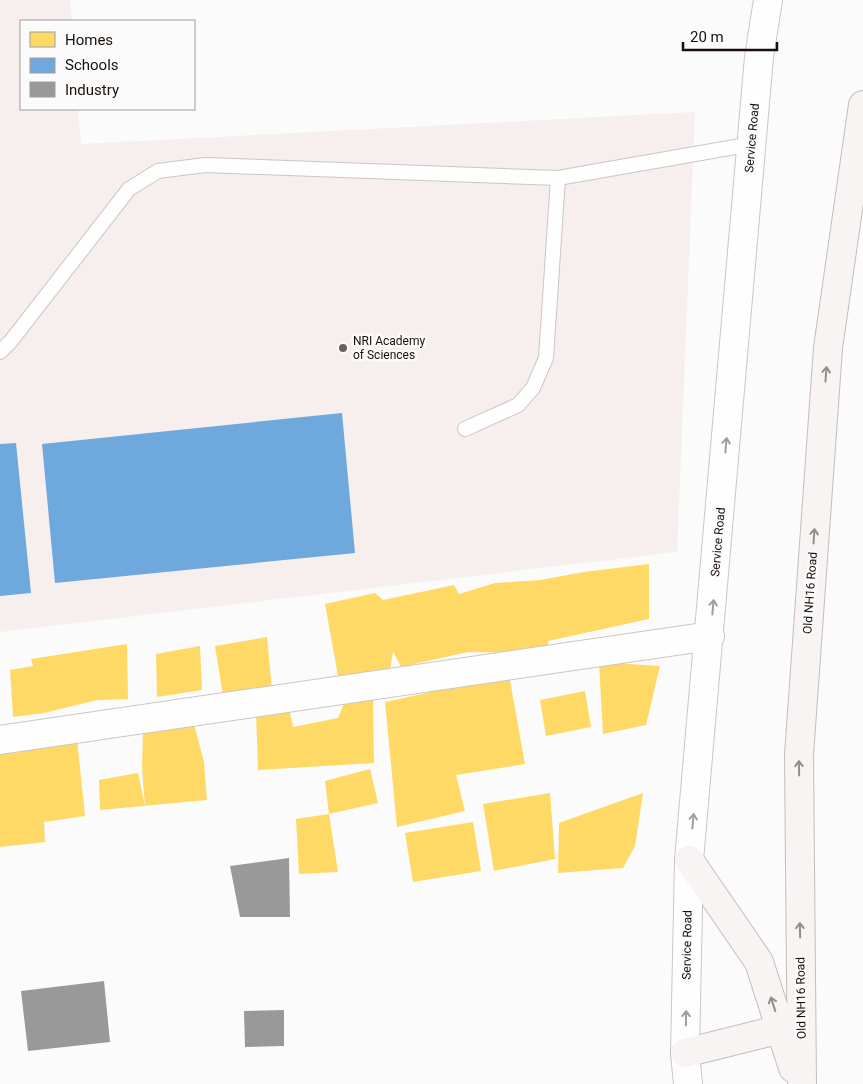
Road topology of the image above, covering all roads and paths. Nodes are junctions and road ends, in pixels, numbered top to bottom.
1 (768, 0) edge
2 (863, 105) edge
3 (752, 144) junction
4 (558, 178) junction
5 (0, 352) edge
6 (465, 430) dead end
7 (710, 636) junction
8 (0, 740) edge
9 (689, 860) junction
10 (781, 1030) junction
11 (685, 1053) junction
12 (688, 1084) edge
13 (800, 1084) edge

1 - 3 street, Service Road
13 -> 2 main road, Old NH16 Road
3 - 4 lane
7 -> 3 street, Service Road
4 - 5 lane
4 - 6 lane
7 - 8 street
9 -> 7 street, Service Road
10 -> 9 main road
11 -> 9 street, Service Road
10 - 11 main road
10 - 13 main road
11 - 12 street, Service Road

